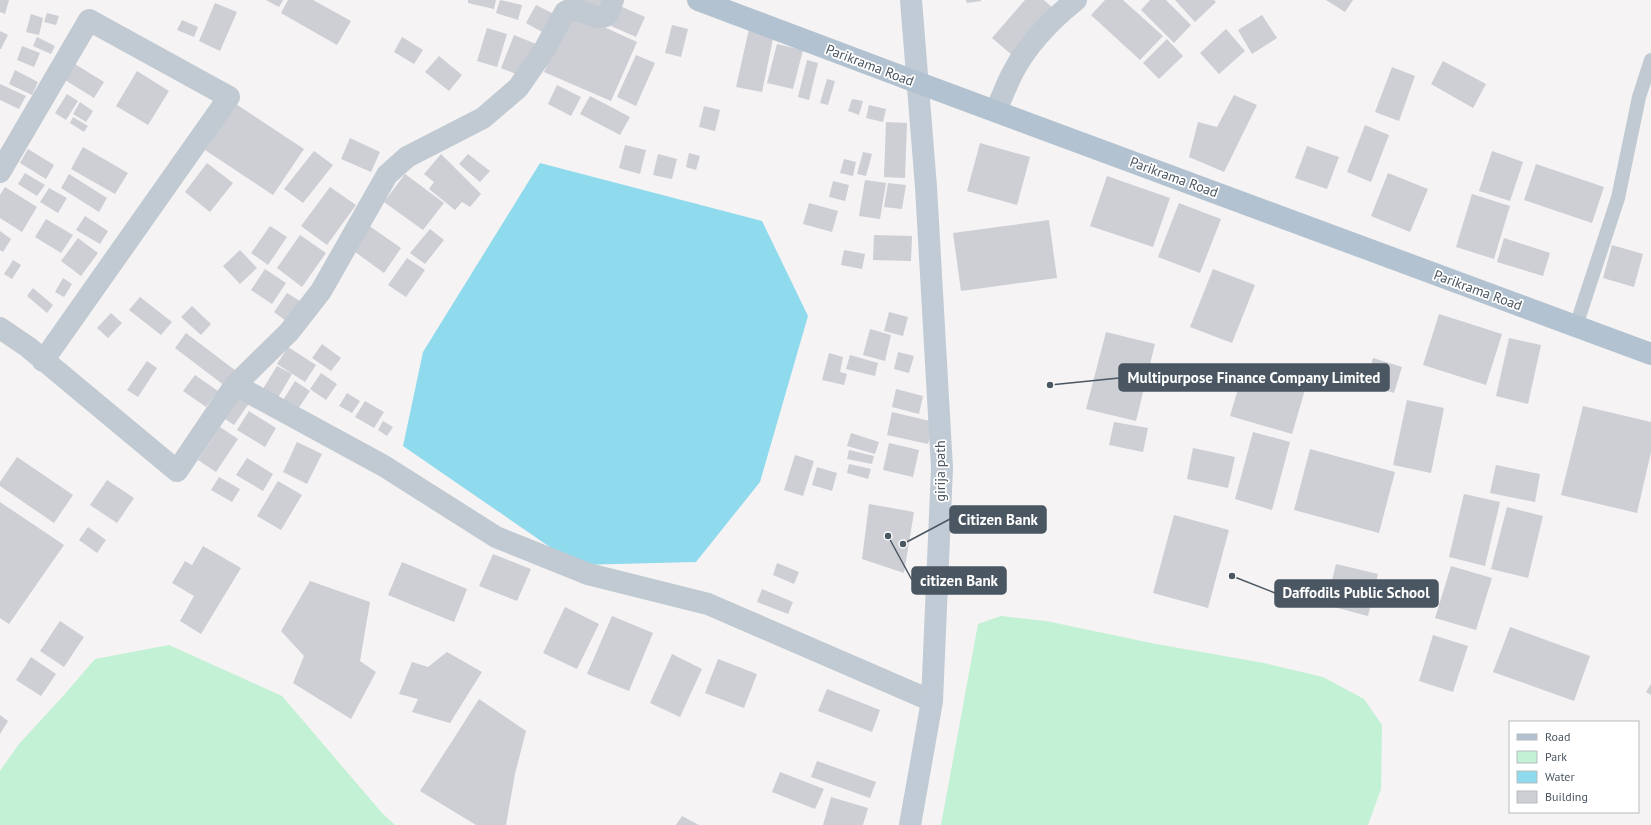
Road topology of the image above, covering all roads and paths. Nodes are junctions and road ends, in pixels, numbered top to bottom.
1 (613, 0) edge
2 (698, 0) edge
3 (911, 0) edge
4 (1076, 0) edge
5 (1651, 60) edge
6 (919, 83) junction
7 (996, 111) junction
8 (0, 172) edge
9 (1576, 326) junction
10 (0, 328) edge
11 (1651, 354) edge
12 (43, 361) junction
13 (236, 385) junction
14 (932, 701) junction
15 (910, 825) edge

1 - 13 street
2 - 6 main road, Parikrama Road
3 - 6 main road, girija path
4 - 7 street
5 - 9 lane
6 - 7 main road, Parikrama Road
6 - 14 main road, girija path
7 - 9 main road, Parikrama Road
8 - 12 street
9 - 11 main road, Parikrama Road
10 - 12 street
12 - 13 street
13 - 14 street
14 - 15 main road, girija path

